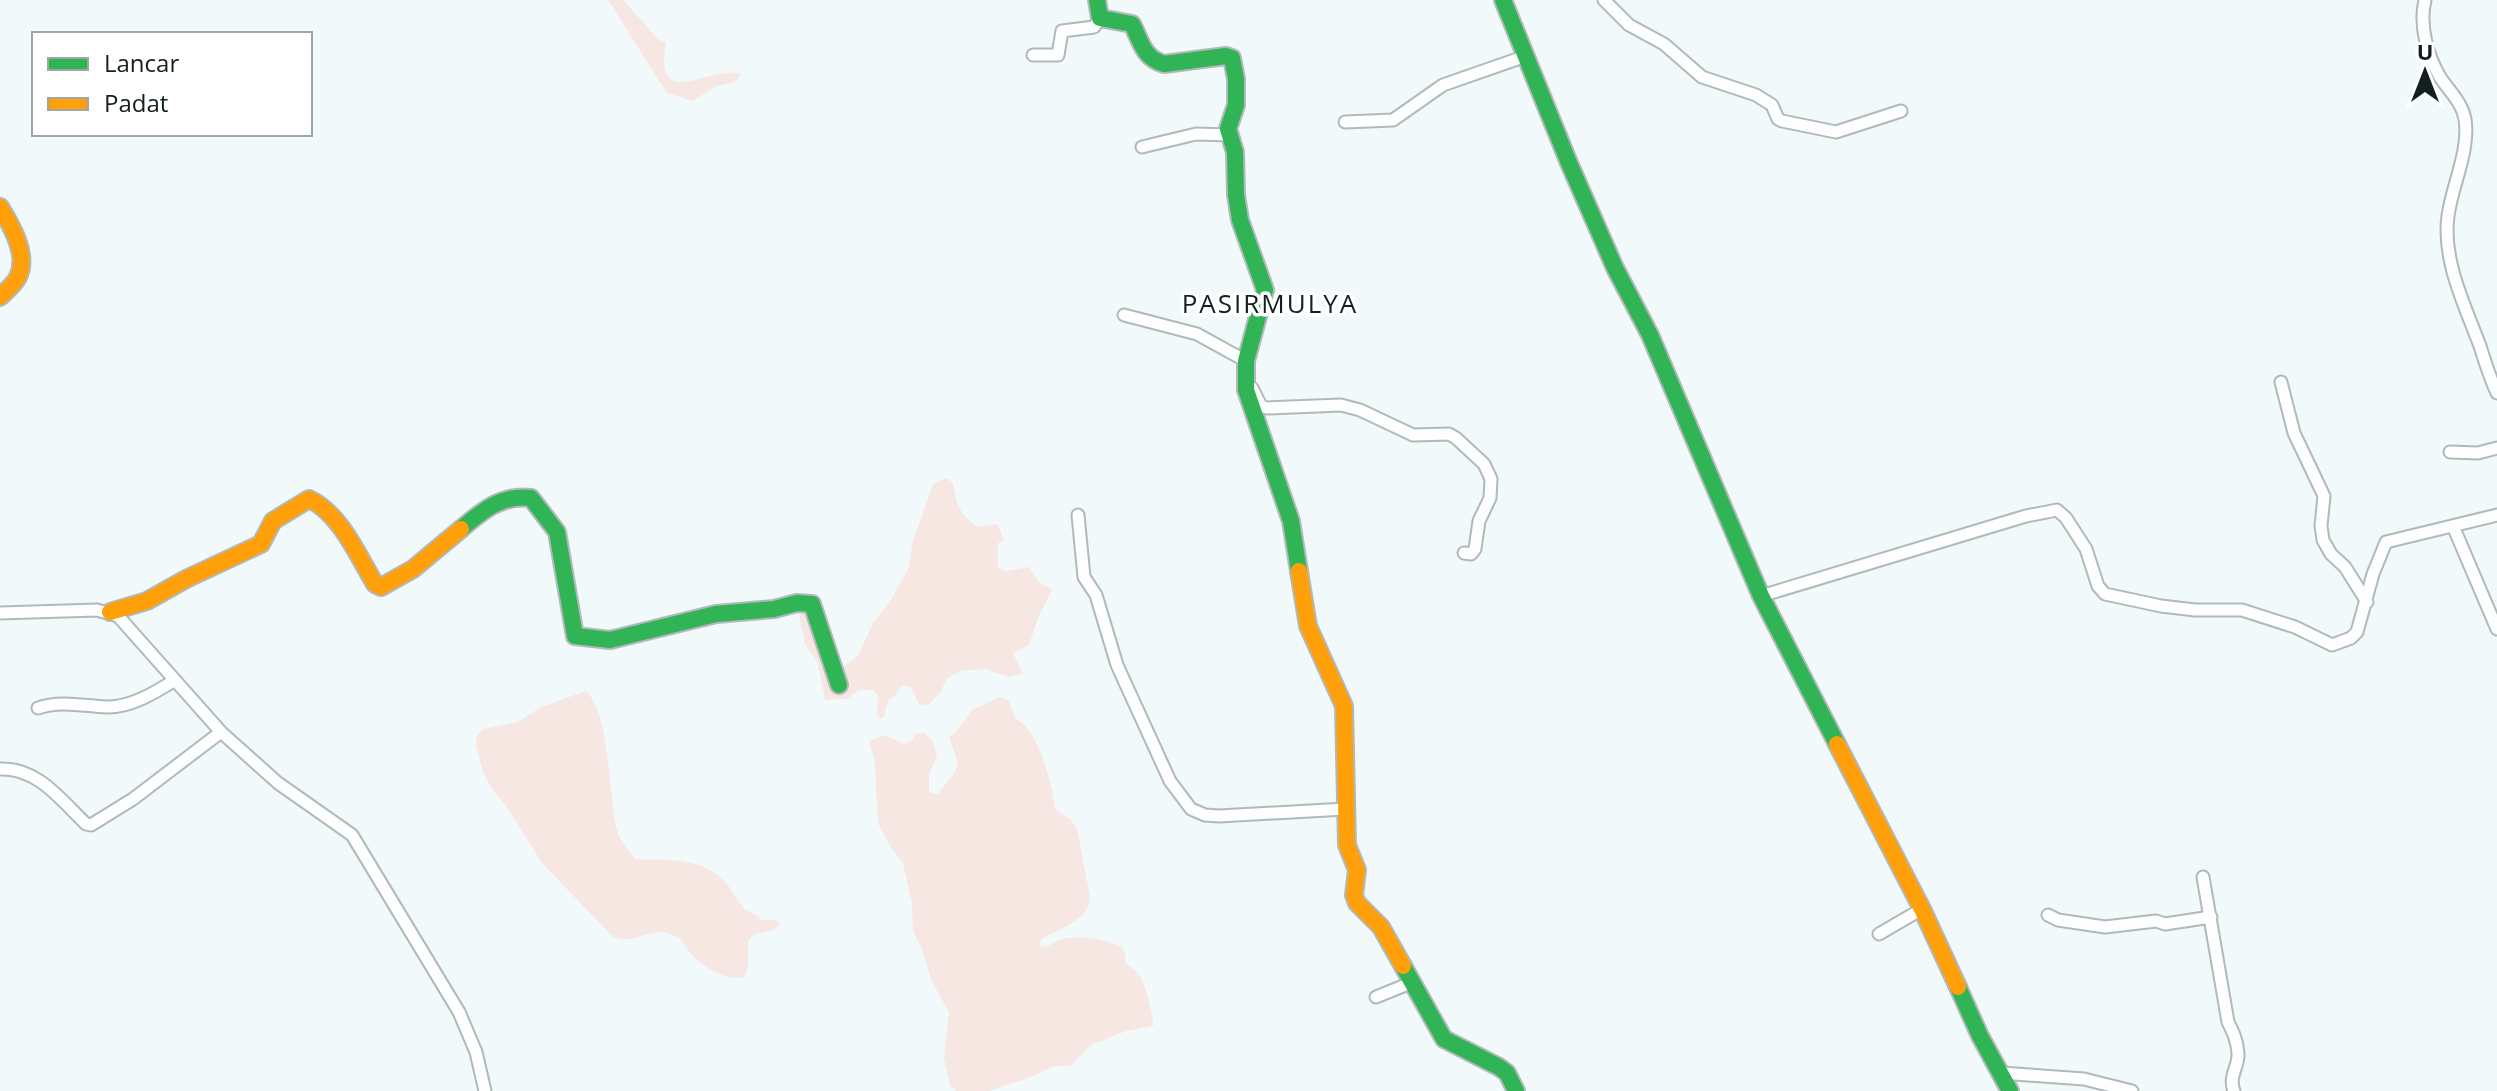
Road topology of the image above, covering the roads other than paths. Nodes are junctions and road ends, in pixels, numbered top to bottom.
1 (1097, 0) edge
2 (1503, 0) edge
3 (1604, 0) edge
4 (2425, 0) edge
5 (1100, 18) junction
6 (1033, 55) dead end
7 (1526, 56) junction
8 (1901, 111) dead end
9 (1345, 122) dead end
10 (1230, 135) junction
11 (1142, 147) dead end
12 (0, 207) edge
13 (0, 297) edge
14 (1124, 315) dead end
15 (1245, 367) junction
16 (2281, 382) dead end
17 (2497, 393) edge
18 (2497, 448) edge
19 (2450, 452) dead end
20 (1078, 515) dead end
21 (2497, 515) edge
22 (2453, 526) junction
23 (1464, 553) dead end
24 (1761, 596) junction
25 (2367, 602) junction
26 (110, 612) junction
27 (0, 613) edge
28 (2497, 629) edge
29 (175, 680) junction
30 (839, 685) dead end
31 (38, 708) dead end
32 (221, 732) junction
33 (0, 769) edge
34 (1345, 809) junction
35 (2203, 877) dead end
36 (1922, 909) junction
37 (2048, 915) dead end
38 (2211, 917) junction
39 (1879, 934) dead end
40 (1413, 982) junction
41 (1376, 997) dead end
42 (2001, 1073) junction
43 (485, 1091) edge
44 (1516, 1091) edge
45 (2010, 1091) edge
46 (2132, 1091) edge
47 (2234, 1091) edge

1 - 5 street
2 - 7 street
3 - 8 street
4 - 17 street
5 - 6 street
5 - 10 street
7 - 9 street
7 - 24 street
10 - 11 street
10 - 15 street
12 - 13 street
14 - 15 street
15 - 23 street
15 - 34 street
16 - 25 street
18 - 19 street
20 - 34 street
21 - 22 street
22 - 25 street
22 - 28 street
24 - 25 street
24 - 36 street
26 - 27 street
26 - 29 street
26 - 30 street
29 - 31 street
29 - 32 street
32 - 33 street
32 - 43 street
34 - 40 street
35 - 38 street
36 - 39 street
36 - 42 street
37 - 38 street
38 - 47 street
40 - 41 street
40 - 44 street
42 - 45 street
42 - 46 street

